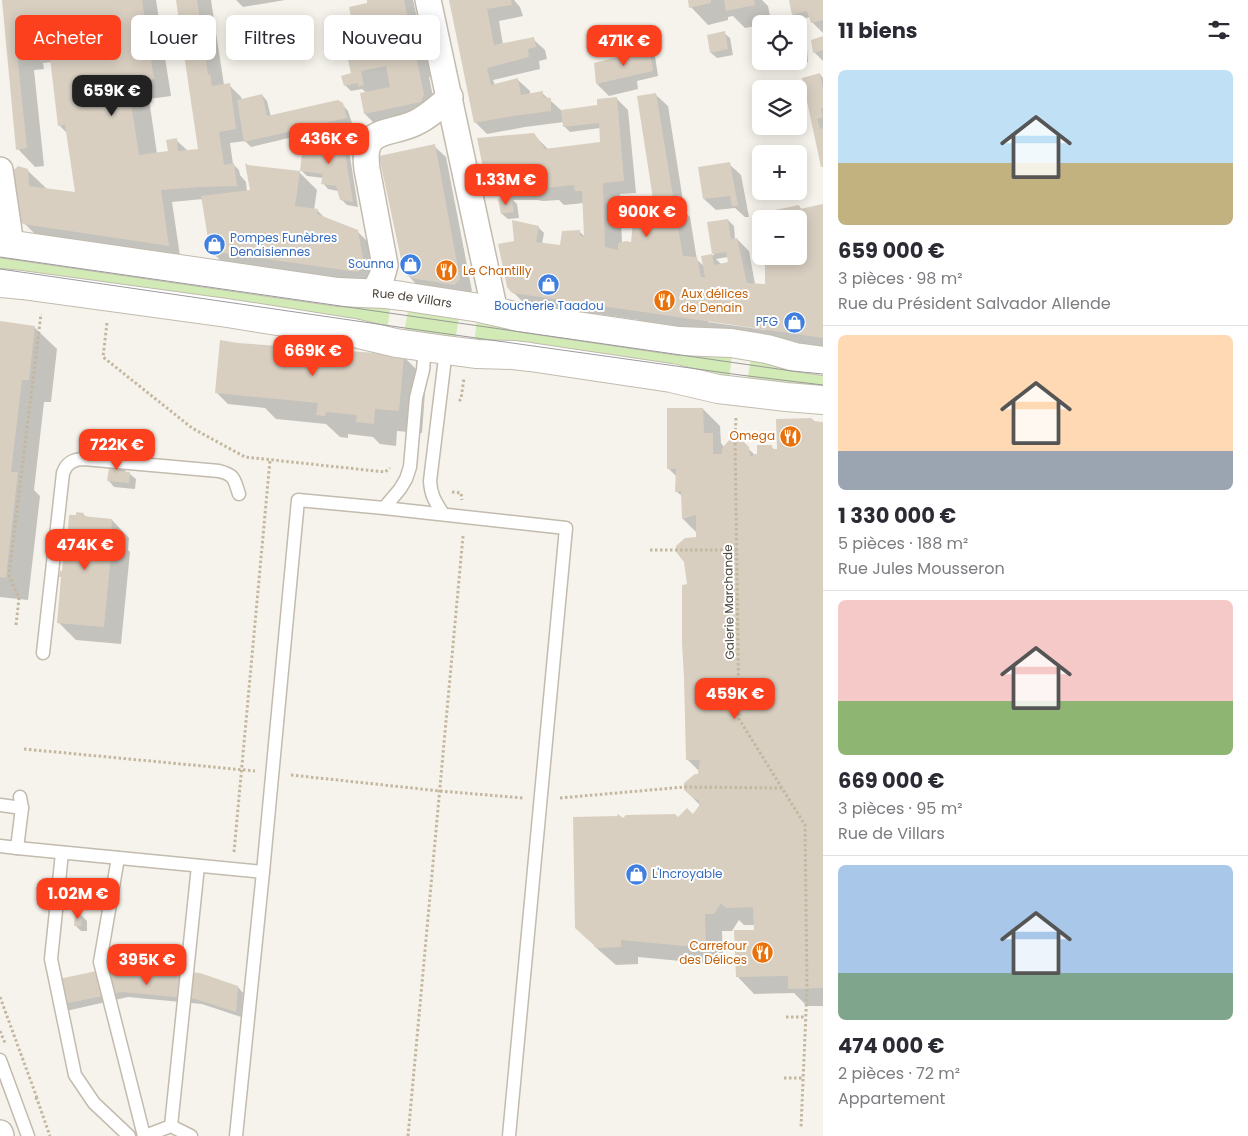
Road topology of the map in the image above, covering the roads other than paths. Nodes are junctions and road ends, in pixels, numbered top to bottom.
1 (428, 0) edge
2 (450, 97) junction
3 (0, 170) edge
4 (6, 244) edge
5 (0, 283) edge
6 (374, 293) junction
7 (495, 312) junction
8 (445, 350) junction
9 (823, 361) edge
10 (823, 400) edge
11 (239, 494) dead end
12 (384, 508) junction
13 (443, 514) junction
14 (43, 653) dead end
15 (0, 805) edge
16 (0, 846) edge
17 (17, 848) junction
18 (62, 853) junction
19 (118, 858) junction
20 (198, 866) junction
21 (263, 872) junction
22 (0, 1060) edge
23 (170, 1126) junction
24 (28, 1136) edge
25 (129, 1136) edge
26 (144, 1136) edge
27 (191, 1136) edge
28 (236, 1136) edge
29 (509, 1136) edge

1 - 2 street
2 - 6 street
2 - 7 street
3 - 4 street
4 - 6 street, Rue de Villars
5 - 8 street
6 - 7 street, Rue de Villars
7 - 9 street, Rue de Villars
8 - 10 street
8 - 12 lane
8 - 13 lane
11 - 14 lane
12 - 13 lane
12 - 21 lane
13 - 29 lane
15 - 17 lane
16 - 17 lane
17 - 18 lane
18 - 19 lane
18 - 25 lane
19 - 20 lane
19 - 26 lane
20 - 21 lane
20 - 23 lane
21 - 28 lane
22 - 24 lane
23 - 26 lane
23 - 27 lane

